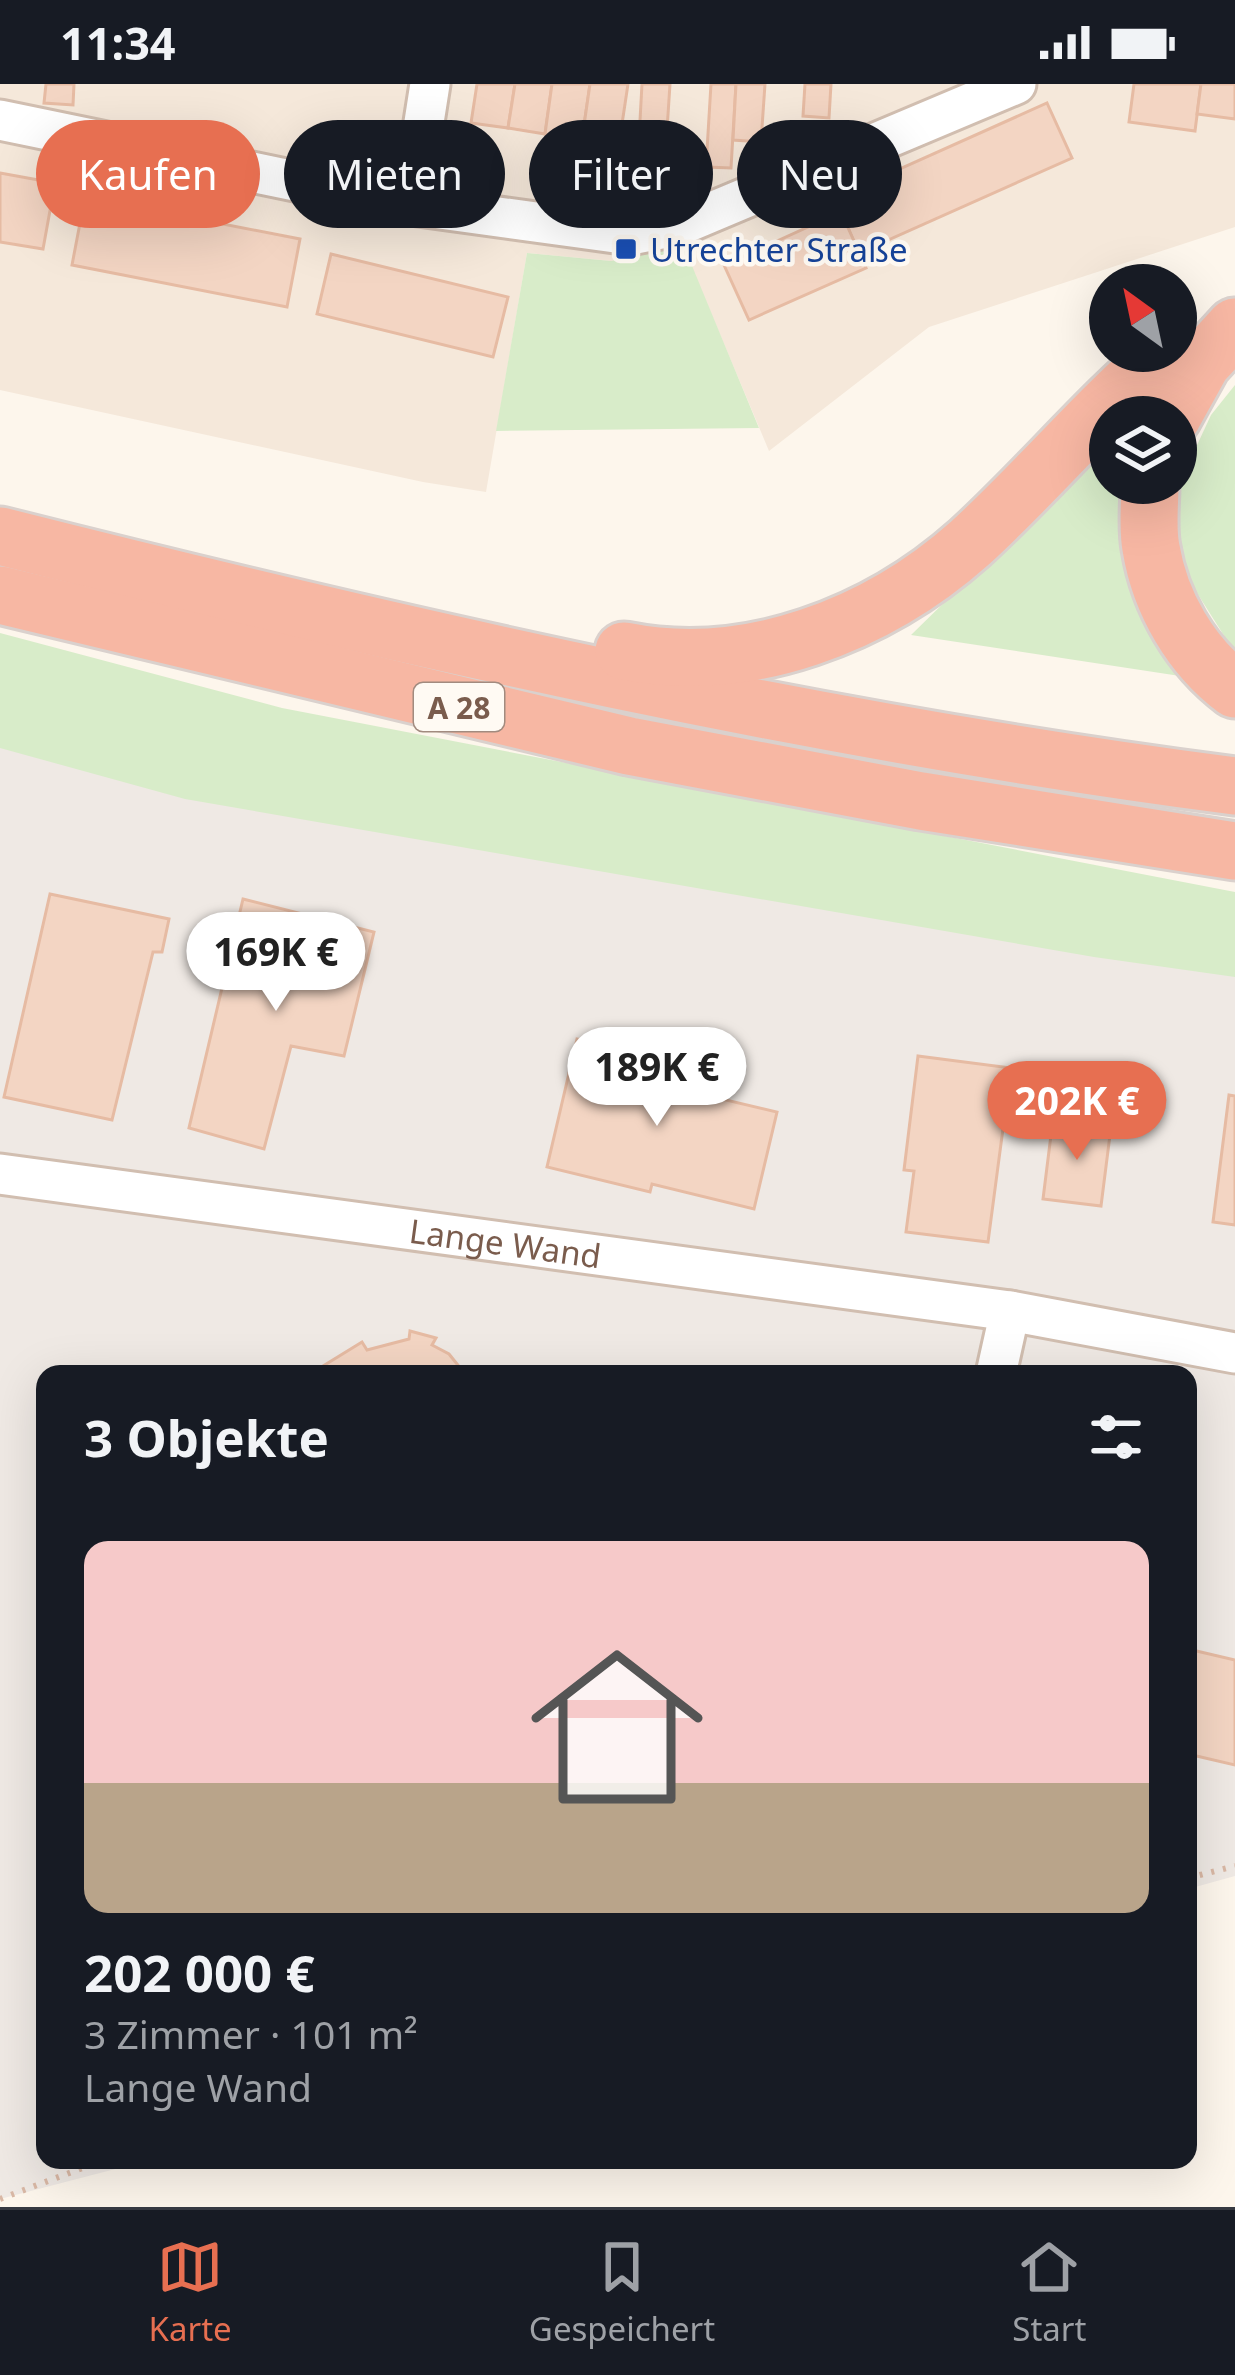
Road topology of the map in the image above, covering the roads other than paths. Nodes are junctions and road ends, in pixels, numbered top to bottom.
1 (430, 84) edge
2 (1016, 84) edge
3 (0, 120) edge
4 (424, 120) edge
5 (284, 179) edge
6 (505, 218) edge
7 (1235, 312) edge
8 (1235, 327) edge
9 (1197, 332) edge
10 (1143, 372) edge
11 (1184, 396) edge
12 (1150, 504) edge
13 (0, 536) edge
14 (0, 595) edge
15 (488, 653) junction
16 (1235, 689) edge
17 (1235, 786) edge
18 (1235, 851) edge
19 (0, 1174) edge
20 (1010, 1311) junction
21 (1235, 1353) edge
22 (998, 1365) edge

1 - 4 street
2 - 6 street
3 - 5 street
7 - 9 highway
8 - 11 highway
10 - 15 highway
12 - 16 highway
13 - 15 highway, A 28
14 - 18 highway, A 28
15 - 17 highway, A 28
19 - 20 street, Lange Wand
20 - 21 street, Lange Wand
20 - 22 street

